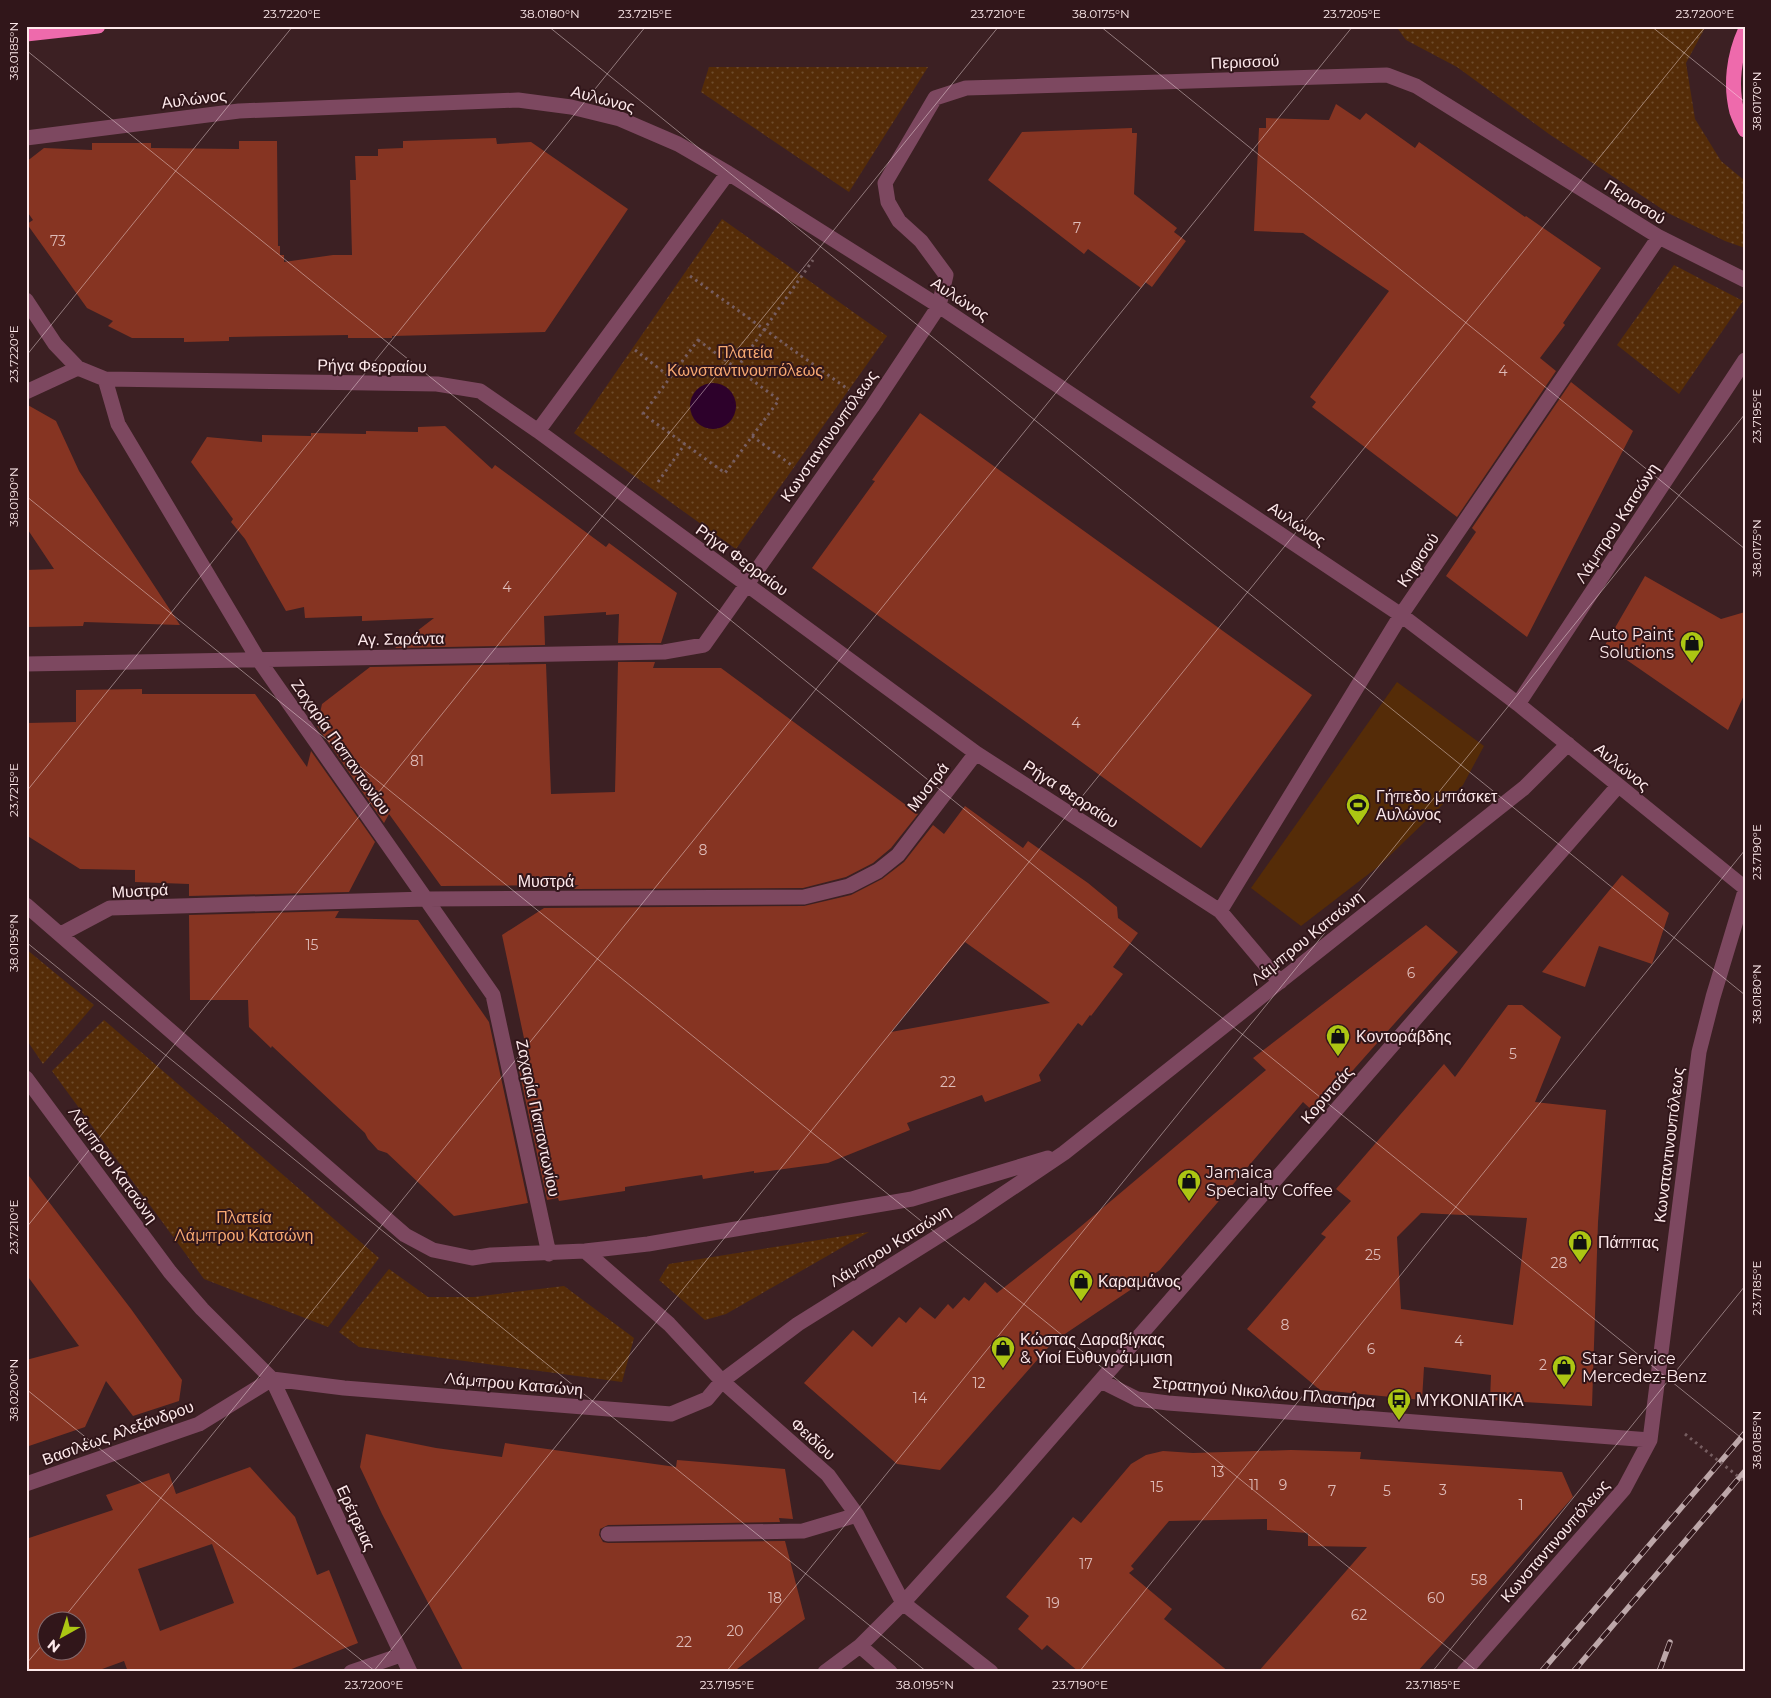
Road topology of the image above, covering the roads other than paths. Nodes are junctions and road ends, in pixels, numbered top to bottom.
1 (98, 26) edge
2 (1745, 31) edge
3 (26, 34) edge
4 (1745, 130) edge
5 (26, 138) edge
6 (728, 173) junction
7 (1659, 237) junction
8 (1745, 280) edge
9 (26, 300) edge
10 (938, 306) junction
11 (1745, 360) edge
12 (78, 368) junction
13 (105, 379) junction
14 (26, 392) edge
15 (538, 431) junction
16 (746, 586) junction
17 (1401, 615) junction
18 (258, 660) junction
19 (26, 664) edge
20 (1518, 704) junction
21 (1568, 744) junction
22 (976, 753) junction
23 (1618, 786) junction
24 (1745, 889) edge
25 (426, 899) junction
26 (26, 905) edge
27 (1220, 911) junction
28 (61, 934) junction
29 (1280, 982) junction
30 (26, 1078) edge
31 (1064, 1153) junction
32 (585, 1251) junction
33 (549, 1254) junction
34 (272, 1379) junction
35 (722, 1381) junction
36 (1101, 1381) junction
37 (1650, 1440) junction
38 (26, 1484) edge
39 (857, 1515) junction
40 (608, 1534) dead end
41 (903, 1603) junction
42 (860, 1646) junction
43 (401, 1655) junction
44 (351, 1672) edge
45 (410, 1672) edge
46 (825, 1672) edge
47 (890, 1672) edge
48 (990, 1672) edge
49 (1464, 1672) edge

1 - 3 highway
2 - 4 highway
5 - 6 street, Αυλώνος
6 - 10 street, Αυλώνος
6 - 15 street
7 - 8 street, Περισσού
7 - 10 street, Περισσού
7 - 17 street, Κηφισού
9 - 12 street
10 - 16 street, Κωνσταντινουπόλεως
10 - 17 street, Αυλώνος
11 - 20 street, Λάμπρου Κατσώνη
12 - 13 street
12 - 14 street
13 - 15 street, Ρήγα Φερραίου
13 - 18 street, Ζαχαρία Παπαντωνίου
15 - 16 street, Ρήγα Φερραίου
16 - 18 street, Αγ. Σαράντα
16 - 22 street, Ρήγα Φερραίου
17 - 20 street, Αυλώνος
17 - 27 street, Κηφισού
18 - 19 street, Αγ. Σαράντα
18 - 25 street, Ζαχαρία Παπαντωνίου
20 - 21 street, Αυλώνος
21 - 23 street, Αυλώνος
21 - 29 street, Λάμπρου Κατσώνη
22 - 25 street, Μυστρά
22 - 27 street, Ρήγα Φερραίου
23 - 24 street, Αυλώνος
23 - 36 street, Κορυτσάς
24 - 37 street, Κωνσταντινουπόλεως
25 - 28 street, Μυστρά
25 - 33 street, Ζαχαρία Παπαντωνίου
26 - 28 street, Λάμπρου Κατσώνη
27 - 29 street, Ρήγα Φερραίου
28 - 33 street, Λάμπρου Κατσώνη
29 - 31 street, Λάμπρου Κατσώνη
30 - 34 street, Λάμπρου Κατσώνη
31 - 32 street, Λάμπρου Κατσώνη
31 - 35 street, Λάμπρου Κατσώνη
32 - 33 street, Λάμπρου Κατσώνη
32 - 35 street, Φειδίου
34 - 35 street, Λάμπρου Κατσώνη
34 - 38 street, Βασιλέως Αλεξάνδρου
34 - 43 street, Ερέτρειας
35 - 39 street, Φειδίου
36 - 37 street, Στρατηγού Νικολάου Πλαστήρα
36 - 41 street
37 - 49 street, Κωνσταντινουπόλεως
39 - 40 street
39 - 41 street, Φειδίου
41 - 42 street
41 - 48 street, Φειδίου
42 - 46 street
42 - 47 street
43 - 44 street
43 - 45 street, Ερέτρειας

